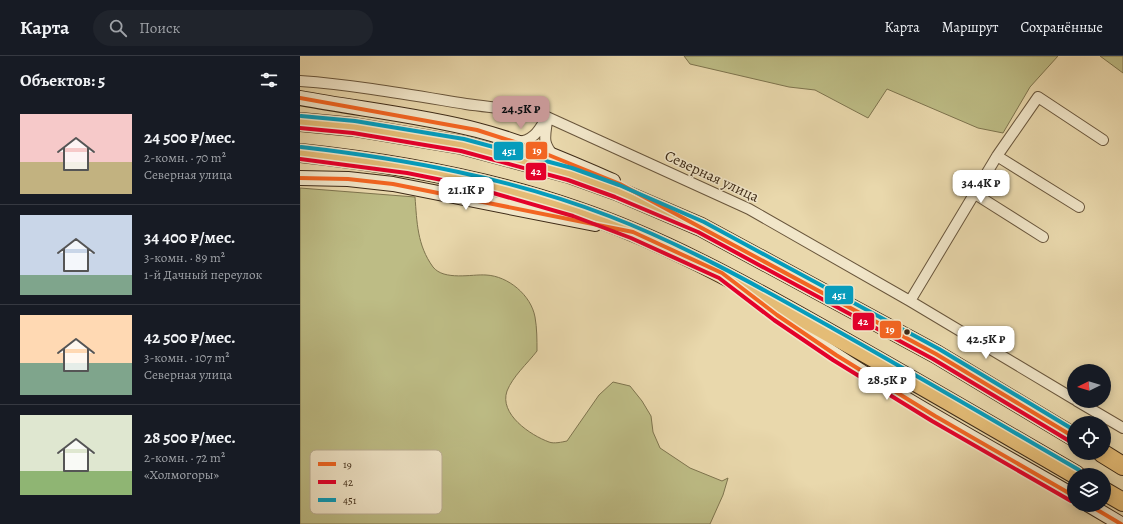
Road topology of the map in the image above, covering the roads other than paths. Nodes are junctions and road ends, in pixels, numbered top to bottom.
1 (300, 81) edge
2 (300, 98) edge
3 (300, 104) edge
4 (347, 107) junction
5 (547, 117) junction
6 (300, 122) edge
7 (1103, 140) dead end
8 (513, 142) junction
9 (300, 153) edge
10 (554, 156) junction
11 (997, 156) junction
12 (300, 173) edge
13 (300, 178) edge
14 (348, 179) junction
15 (975, 194) junction
16 (1079, 207) dead end
17 (674, 214) junction
18 (633, 232) junction
19 (1043, 237) dead end
20 (722, 273) junction
21 (910, 301) junction
22 (1067, 395) edge
23 (1089, 408) edge
24 (1123, 428) edge
25 (1067, 433) edge
26 (1111, 459) edge
27 (1123, 466) edge
28 (1067, 470) edge
29 (1067, 492) edge
30 (1111, 495) edge
31 (1123, 502) edge
32 (1101, 512) edge
33 (1121, 524) edge

1 - 5 street, Северная улица
2 - 4 main road
3 - 4 main road
4 - 8 main road
5 - 8 street
5 - 10 street
5 - 21 street, Северная улица
6 - 17 highway
7 - 11 street
8 - 10 main road
9 - 18 highway
10 - 17 main road
11 - 15 street
11 - 16 street
12 - 14 main road
13 - 14 main road
14 - 18 main road
15 - 19 street
15 - 21 street
17 - 25 highway
18 - 20 highway
20 - 28 highway
20 - 29 main road
21 - 22 street, Северная улица
23 - 24 street
26 - 27 highway
30 - 31 highway
32 - 33 main road

